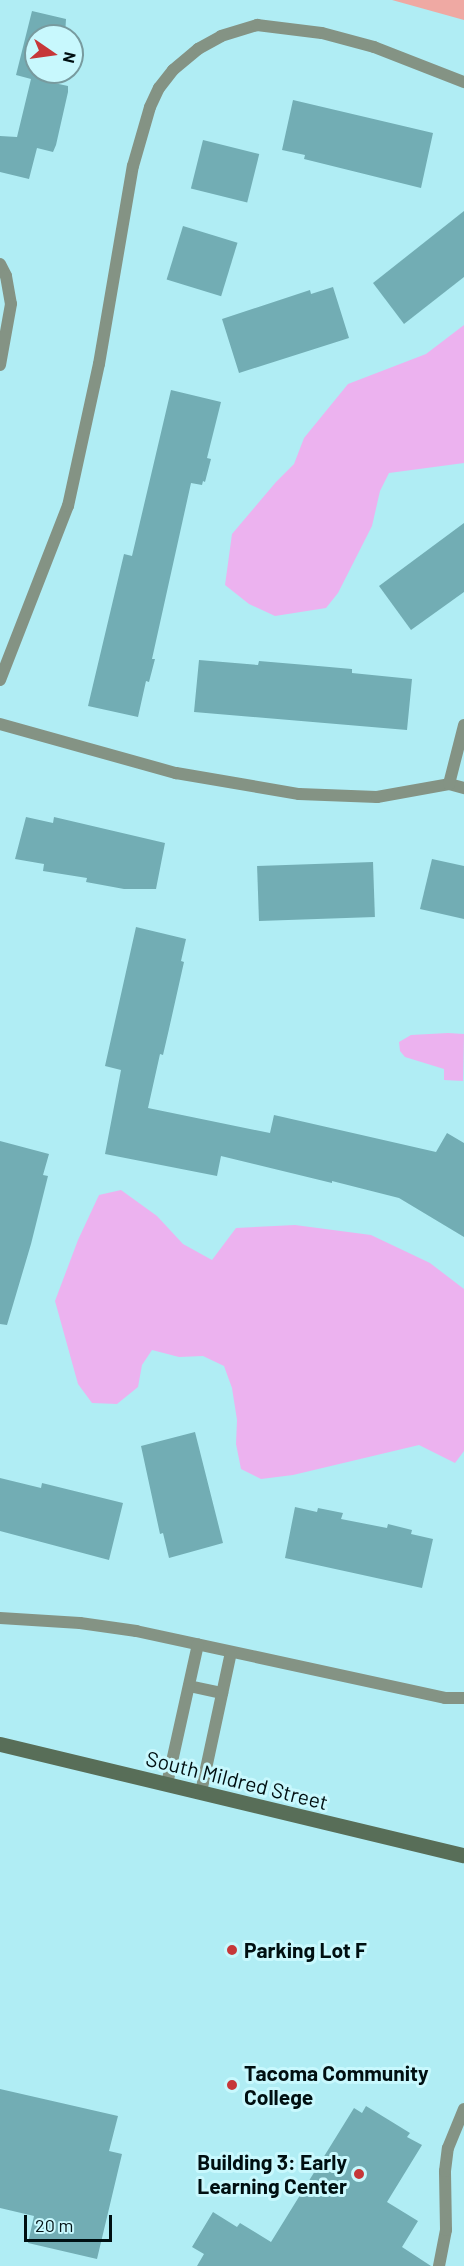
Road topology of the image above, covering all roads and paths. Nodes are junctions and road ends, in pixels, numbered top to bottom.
1 (464, 82) edge
2 (0, 264) edge
3 (0, 365) edge
4 (0, 680) edge
5 (0, 723) edge
6 (464, 725) edge
7 (449, 784) junction
8 (464, 788) edge
9 (0, 1618) edge
10 (198, 1644) junction
11 (231, 1652) junction
12 (189, 1686) junction
13 (222, 1693) junction
14 (464, 1698) edge
15 (0, 1744) edge
16 (167, 1784) junction
17 (201, 1792) junction
18 (464, 1855) edge
19 (464, 2109) edge
20 (439, 2266) edge

1 - 4 lane
2 - 3 lane
5 - 7 lane
6 - 7 lane
7 - 8 lane
9 - 10 lane
10 - 11 lane
10 - 12 lane
11 - 13 lane
11 - 14 lane
12 - 13 lane
12 - 16 lane
13 - 17 lane
15 - 16 main road, South Mildred Street
16 - 17 main road, South Mildred Street
17 - 18 main road, South Mildred Street
19 - 20 lane

